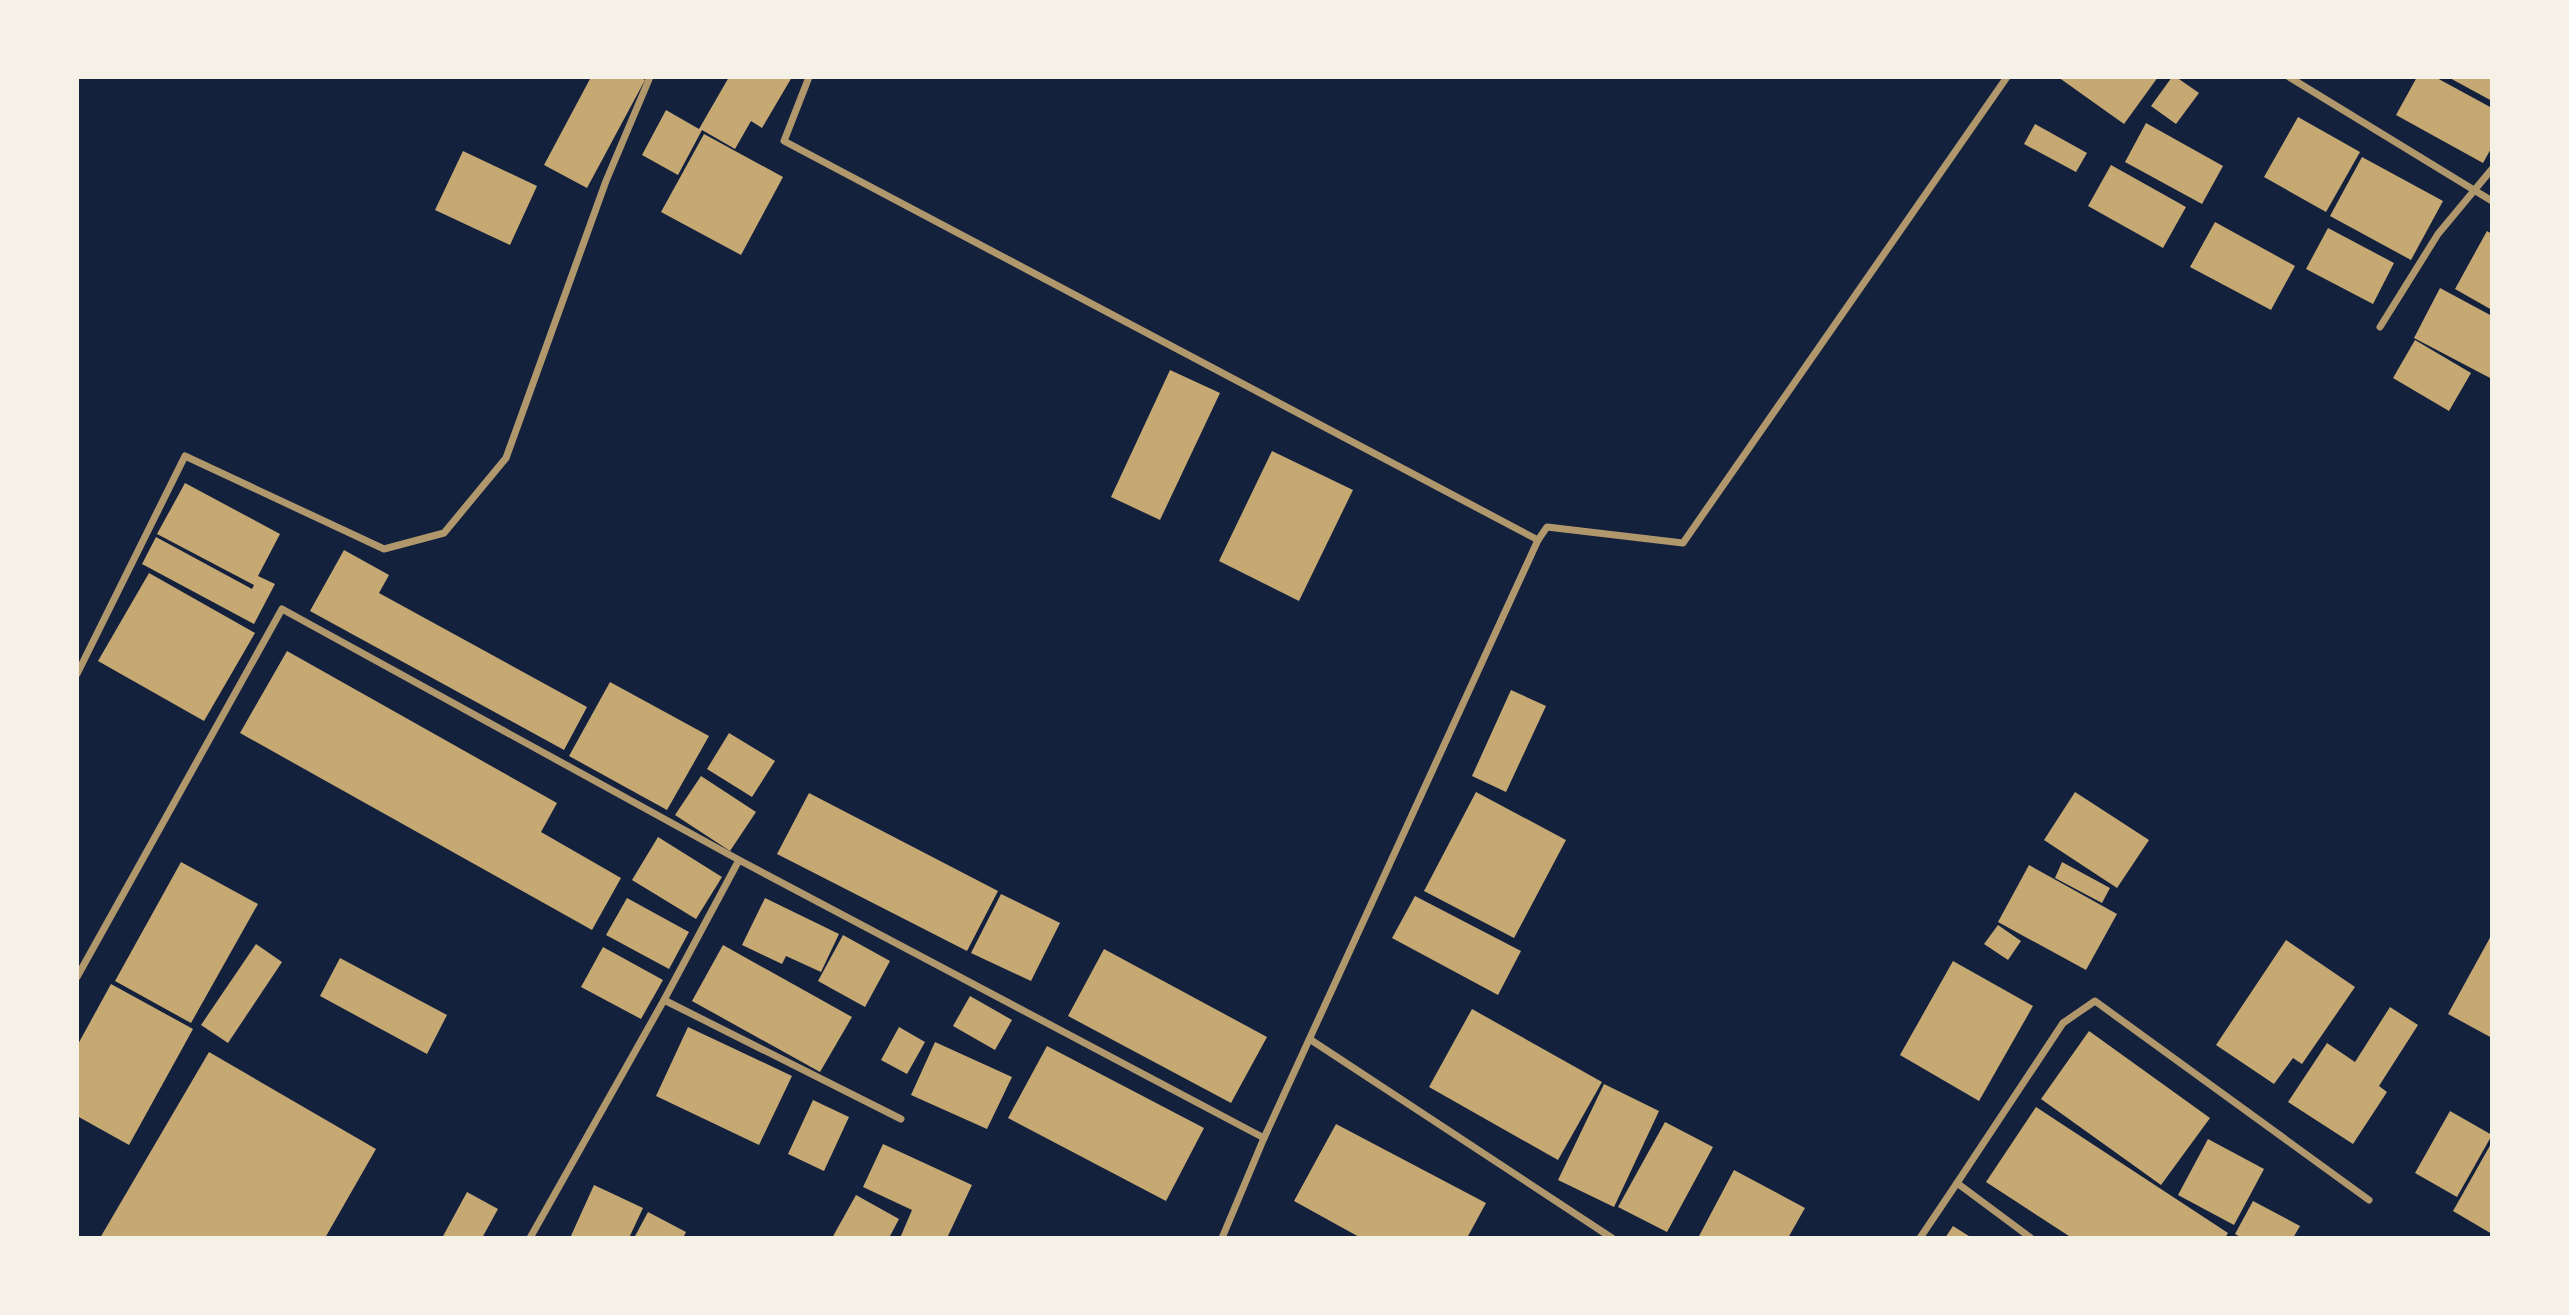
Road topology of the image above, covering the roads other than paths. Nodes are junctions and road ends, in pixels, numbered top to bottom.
1 (650, 77) edge
2 (809, 77) edge
3 (2007, 77) edge
4 (2288, 77) edge
5 (2492, 169) edge
6 (2475, 191) junction
7 (2492, 201) edge
8 (2380, 327) dead end
9 (1538, 540) junction
10 (77, 674) edge
11 (739, 860) junction
12 (77, 977) edge
13 (664, 1000) junction
14 (1311, 1040) junction
15 (901, 1119) dead end
16 (1264, 1138) junction
17 (1957, 1183) junction
18 (2368, 1200) dead end
19 (530, 1238) edge
20 (1222, 1238) edge
21 (1612, 1238) edge
22 (1920, 1238) edge
23 (2031, 1238) edge

1 - 10 street
2 - 9 street
3 - 9 street
4 - 6 street
5 - 6 street
6 - 7 street
6 - 8 street
9 - 14 street
11 - 12 street
11 - 13 street
11 - 16 street
13 - 15 street
13 - 19 street
14 - 16 street
14 - 21 street
16 - 20 street
17 - 18 street
17 - 22 street
17 - 23 street

